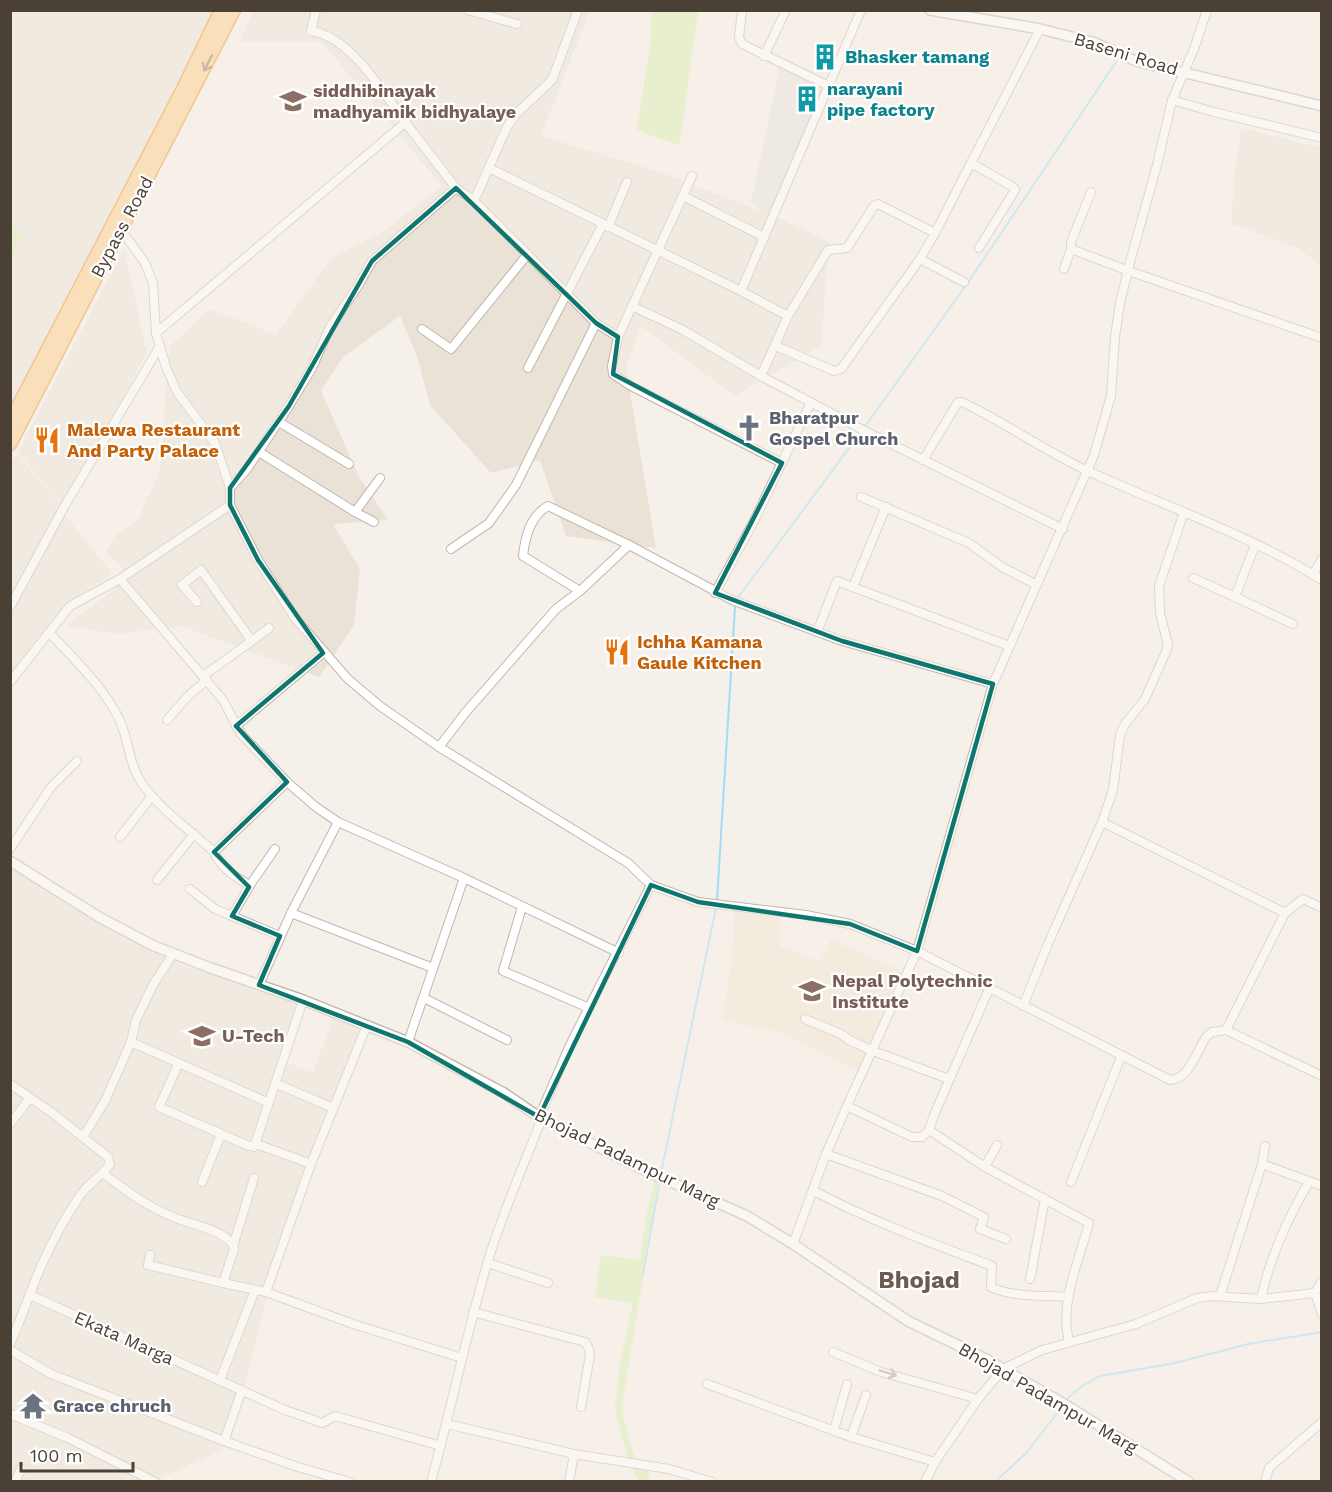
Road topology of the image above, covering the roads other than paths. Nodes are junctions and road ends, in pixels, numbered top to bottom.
1 (221, 10) edge
2 (234, 10) edge
3 (316, 10) edge
4 (468, 10) edge
5 (578, 10) edge
6 (742, 10) edge
7 (786, 10) edge
8 (861, 10) edge
9 (1207, 10) edge
10 (930, 11) edge
11 (517, 24) dead end
12 (1041, 29) junction
13 (764, 56) junction
14 (1184, 72) junction
15 (830, 86) junction
16 (1172, 100) junction
17 (1322, 106) edge
18 (406, 122) junction
19 (1322, 138) edge
20 (971, 163) junction
21 (489, 168) junction
22 (692, 176) dead end
23 (627, 182) dead end
24 (456, 188) junction
25 (1091, 192) dead end
26 (683, 196) junction
27 (474, 201) junction
28 (606, 225) junction
29 (116, 230) junction
30 (935, 233) junction
31 (764, 237) junction
32 (979, 248) dead end
33 (1071, 249) junction
34 (657, 250) junction
35 (527, 255) junction
36 (920, 259) junction
37 (1064, 269) dead end
38 (1129, 271) junction
39 (964, 282) dead end
40 (741, 291) junction
41 (567, 295) junction
42 (632, 306) junction
43 (788, 316) junction
44 (596, 322) junction
45 (422, 329) dead end
46 (156, 333) junction
47 (618, 337) junction
48 (1322, 338) edge
49 (160, 346) junction
50 (776, 346) junction
51 (528, 368) dead end
52 (761, 376) junction
53 (811, 402) junction
54 (10, 422) edge
55 (279, 422) junction
56 (10, 444) edge
57 (259, 452) junction
58 (923, 460) junction
59 (782, 463) junction
60 (349, 464) dead end
61 (1088, 471) junction
62 (380, 478) dead end
63 (230, 488) junction
64 (861, 497) dead end
65 (230, 505) junction
66 (886, 507) junction
67 (355, 512) junction
68 (1184, 512) junction
69 (374, 522) dead end
70 (1063, 529) junction
71 (1255, 545) junction
72 (629, 546) junction
73 (452, 549) dead end
74 (1322, 559) edge
75 (1313, 575) junction
76 (1193, 578) dead end
77 (120, 579) junction
78 (1322, 580) edge
79 (1037, 585) junction
80 (854, 587) junction
81 (580, 591) junction
82 (715, 593) junction
83 (1234, 597) junction
84 (197, 602) dead end
85 (10, 607) edge
86 (1293, 624) dead end
87 (269, 628) dead end
88 (49, 632) junction
89 (817, 632) junction
90 (249, 643) junction
91 (1009, 646) junction
92 (324, 652) junction
93 (205, 678) junction
94 (10, 682) edge
95 (993, 684) junction
96 (167, 720) dead end
97 (236, 726) junction
98 (439, 747) junction
99 (77, 761) dead end
100 (286, 782) junction
101 (152, 796) junction
102 (338, 822) junction
103 (1102, 822) junction
104 (194, 834) junction
105 (120, 837) dead end
106 (10, 849) edge
107 (275, 849) dead end
108 (214, 852) junction
109 (10, 861) edge
110 (464, 878) junction
111 (157, 880) dead end
112 (250, 885) junction
113 (651, 885) junction
114 (190, 889) dead end
115 (522, 907) junction
116 (1322, 908) edge
117 (291, 913) junction
118 (1285, 913) junction
119 (232, 916) junction
120 (280, 936) junction
121 (917, 951) junction
122 (619, 952) junction
123 (173, 954) junction
124 (433, 968) junction
125 (259, 985) junction
126 (989, 989) junction
127 (424, 998) junction
128 (303, 1000) junction
129 (1023, 1006) junction
130 (589, 1008) junction
131 (805, 1019) dead end
132 (367, 1025) junction
133 (1226, 1030) junction
134 (507, 1040) dead end
135 (131, 1042) junction
136 (408, 1042) junction
137 (873, 1051) junction
138 (1121, 1057) junction
139 (179, 1063) junction
140 (1322, 1076) edge
141 (949, 1079) junction
142 (275, 1083) junction
143 (10, 1084) edge
144 (30, 1098) junction
145 (267, 1102) junction
146 (847, 1106) junction
147 (333, 1108) junction
148 (539, 1117) junction
149 (10, 1124) edge
150 (929, 1130) junction
151 (221, 1134) junction
152 (83, 1137) junction
153 (997, 1145) dead end
154 (1265, 1146) dead end
155 (254, 1147) junction
156 (826, 1154) junction
157 (311, 1164) junction
158 (1262, 1164) junction
159 (985, 1167) junction
160 (104, 1174) junction
161 (254, 1178) dead end
162 (202, 1182) dead end
163 (1071, 1182) dead end
164 (1309, 1182) junction
165 (1322, 1186) edge
166 (814, 1191) junction
167 (1045, 1199) junction
168 (1006, 1239) dead end
169 (234, 1243) junction
170 (793, 1244) junction
171 (150, 1255) dead end
172 (488, 1263) junction
173 (1030, 1280) dead end
174 (1322, 1281) edge
175 (222, 1283) junction
176 (548, 1283) dead end
177 (255, 1290) junction
178 (266, 1292) junction
179 (1315, 1293) junction
180 (30, 1295) junction
181 (1220, 1296) junction
182 (1068, 1297) junction
183 (1261, 1299) junction
184 (473, 1312) junction
185 (1322, 1314) edge
186 (1069, 1342) junction
187 (10, 1344) edge
188 (10, 1350) edge
189 (833, 1352) dead end
190 (462, 1358) junction
191 (1003, 1369) junction
192 (220, 1380) junction
193 (847, 1383) dead end
194 (707, 1384) dead end
195 (242, 1390) junction
196 (866, 1395) dead end
197 (978, 1399) junction
198 (580, 1407) dead end
199 (10, 1414) edge
200 (1322, 1422) edge
201 (447, 1424) junction
202 (834, 1430) junction
203 (851, 1437) junction
204 (224, 1441) junction
205 (441, 1446) junction
206 (574, 1454) junction
207 (935, 1462) junction
208 (21, 1469) dead end
209 (926, 1481) edge
210 (15, 1482) edge
211 (155, 1482) edge
212 (350, 1482) edge
213 (431, 1482) edge
214 (569, 1482) edge
215 (712, 1482) edge
216 (1189, 1482) edge
217 (1265, 1482) edge

1 - 29 highway, Bypass Road
2 -> 29 highway, Bypass Road
3 - 18 street
4 - 11 street
5 - 21 street
6 - 13 street
7 - 13 street
8 - 15 street
9 - 14 street
10 - 12 street, Baseni Road
12 - 14 street, Baseni Road
12 - 20 street
13 - 15 street
14 - 16 street
14 - 17 street, Baseni Road
15 - 31 street
16 - 19 street
16 - 38 street
18 - 24 street
18 - 46 street
20 - 30 street
20 - 32 street
21 - 27 street
21 - 28 street
22 - 26 street
23 - 28 street
24 - 27 street
24 - 55 street
25 - 33 street
26 - 31 street
26 - 34 street
27 - 35 street
28 - 34 street
28 - 41 street
29 - 46 street
29 - 54 highway, Bypass Road
29 - 56 highway, Bypass Road
30 - 36 street
30 - 43 street
31 - 40 street
33 - 37 street
33 - 38 street
34 - 40 street
34 - 42 street
35 - 41 street
35 - 45 street
36 - 39 street
36 - 50 street
38 - 48 street
38 - 61 street
40 - 43 street
41 - 44 street
41 - 51 street
42 - 47 street
42 - 52 street
43 - 50 street
44 - 47 street
44 - 73 street
46 - 49 street
47 - 59 street
49 - 63 street
49 - 85 street
50 - 52 street
52 - 53 street
53 - 58 street
53 - 59 street
55 - 57 street
55 - 60 street
57 - 63 street
57 - 67 street
58 - 61 street
58 - 70 street
59 - 82 street
61 - 68 street
61 - 70 street
62 - 67 street
63 - 65 street
64 - 66 street
65 - 77 street
65 - 92 street
66 - 79 street
66 - 80 street
67 - 69 street
68 - 71 street
68 - 103 street
70 - 79 street
71 - 75 street
71 - 83 street
72 - 81 street
72 - 81 street
72 - 82 street
74 - 75 street
75 - 78 street
76 - 83 street
77 - 88 street
77 - 93 street
79 - 91 street
80 - 89 street
80 - 91 street
81 - 98 street
82 - 89 street
83 - 86 street
84 - 90 street
87 - 90 street
88 - 94 street
88 - 101 street
89 - 95 street
90 - 93 street
91 - 95 street
92 - 97 street
92 - 98 street
93 - 96 street
93 - 97 street
95 - 121 street
97 - 100 street
98 - 113 street
99 - 106 street
100 - 102 street
100 - 108 street
101 - 104 street
101 - 105 street
102 - 110 street
102 - 117 street
103 - 118 street
103 - 129 street
104 - 108 street
104 - 111 street
107 - 112 street
108 - 112 street
109 - 123 street, Bhojad Padampur Marg
110 - 115 street
110 - 124 street
112 - 119 street
113 - 121 street
113 - 122 street
114 - 119 street
115 - 122 street
115 - 130 street
116 - 118 street
117 - 120 street
117 - 124 street
118 - 133 street
119 - 120 street
120 - 125 street
121 - 126 street
121 - 137 street
122 - 130 street
123 - 125 street, Bhojad Padampur Marg
123 - 135 street
124 - 127 street
125 - 128 street, Bhojad Padampur Marg
126 - 129 street
126 - 141 street
127 - 134 street
127 - 136 street
128 - 132 street, Bhojad Padampur Marg
128 - 142 street
129 - 138 street
130 - 148 street
131 - 137 street
132 - 136 street, Bhojad Padampur Marg
132 - 147 street
133 - 138 street
133 - 140 street
135 - 139 street
135 - 152 street
136 - 148 street, Bhojad Padampur Marg
137 - 141 street
137 - 146 street
138 - 163 street
139 - 145 street
139 - 151 street
141 - 150 street
142 - 145 street
142 - 147 street
143 - 144 street
144 - 149 street
144 - 152 street
145 - 155 street
146 - 150 street
146 - 156 street
147 - 157 street
148 - 170 street, Bhojad Padampur Marg
148 - 172 street
150 - 159 street
151 - 155 street
151 - 162 street
152 - 160 street
153 - 159 street
154 - 158 street
155 - 157 street
156 - 166 street
156 - 168 street
157 - 178 street
158 - 164 street
158 - 181 street
159 - 167 street
160 - 169 street
160 - 180 street
161 - 169 street
164 - 165 street
164 - 183 street
166 - 170 street
166 - 182 street
167 - 173 street
167 - 182 street
169 - 175 street
170 - 191 street, Bhojad Padampur Marg
171 - 175 street
172 - 176 street
172 - 184 street
174 - 179 street
175 - 177 street
177 - 178 street
177 - 192 street
178 - 190 street
179 - 183 street
179 - 185 street
180 - 187 street
180 - 192 street, Ekata Marga
181 - 183 street
181 - 186 street
182 - 186 street
184 - 190 street
184 - 198 street
186 - 191 street
188 - 204 street
189 -> 197 street
190 - 201 street
191 - 197 street
191 - 216 street, Bhojad Padampur Marg
192 - 195 street, Ekata Marga
193 - 202 street
194 - 202 street
195 - 204 street
195 - 205 street, Ekata Marga
196 - 203 street
197 - 207 street
199 - 211 street
200 - 217 street
201 - 205 street
201 - 206 street
202 - 203 street
203 - 207 street
204 - 212 street
205 - 213 street
206 - 214 street
206 - 215 street
207 - 209 street
208 - 210 street

